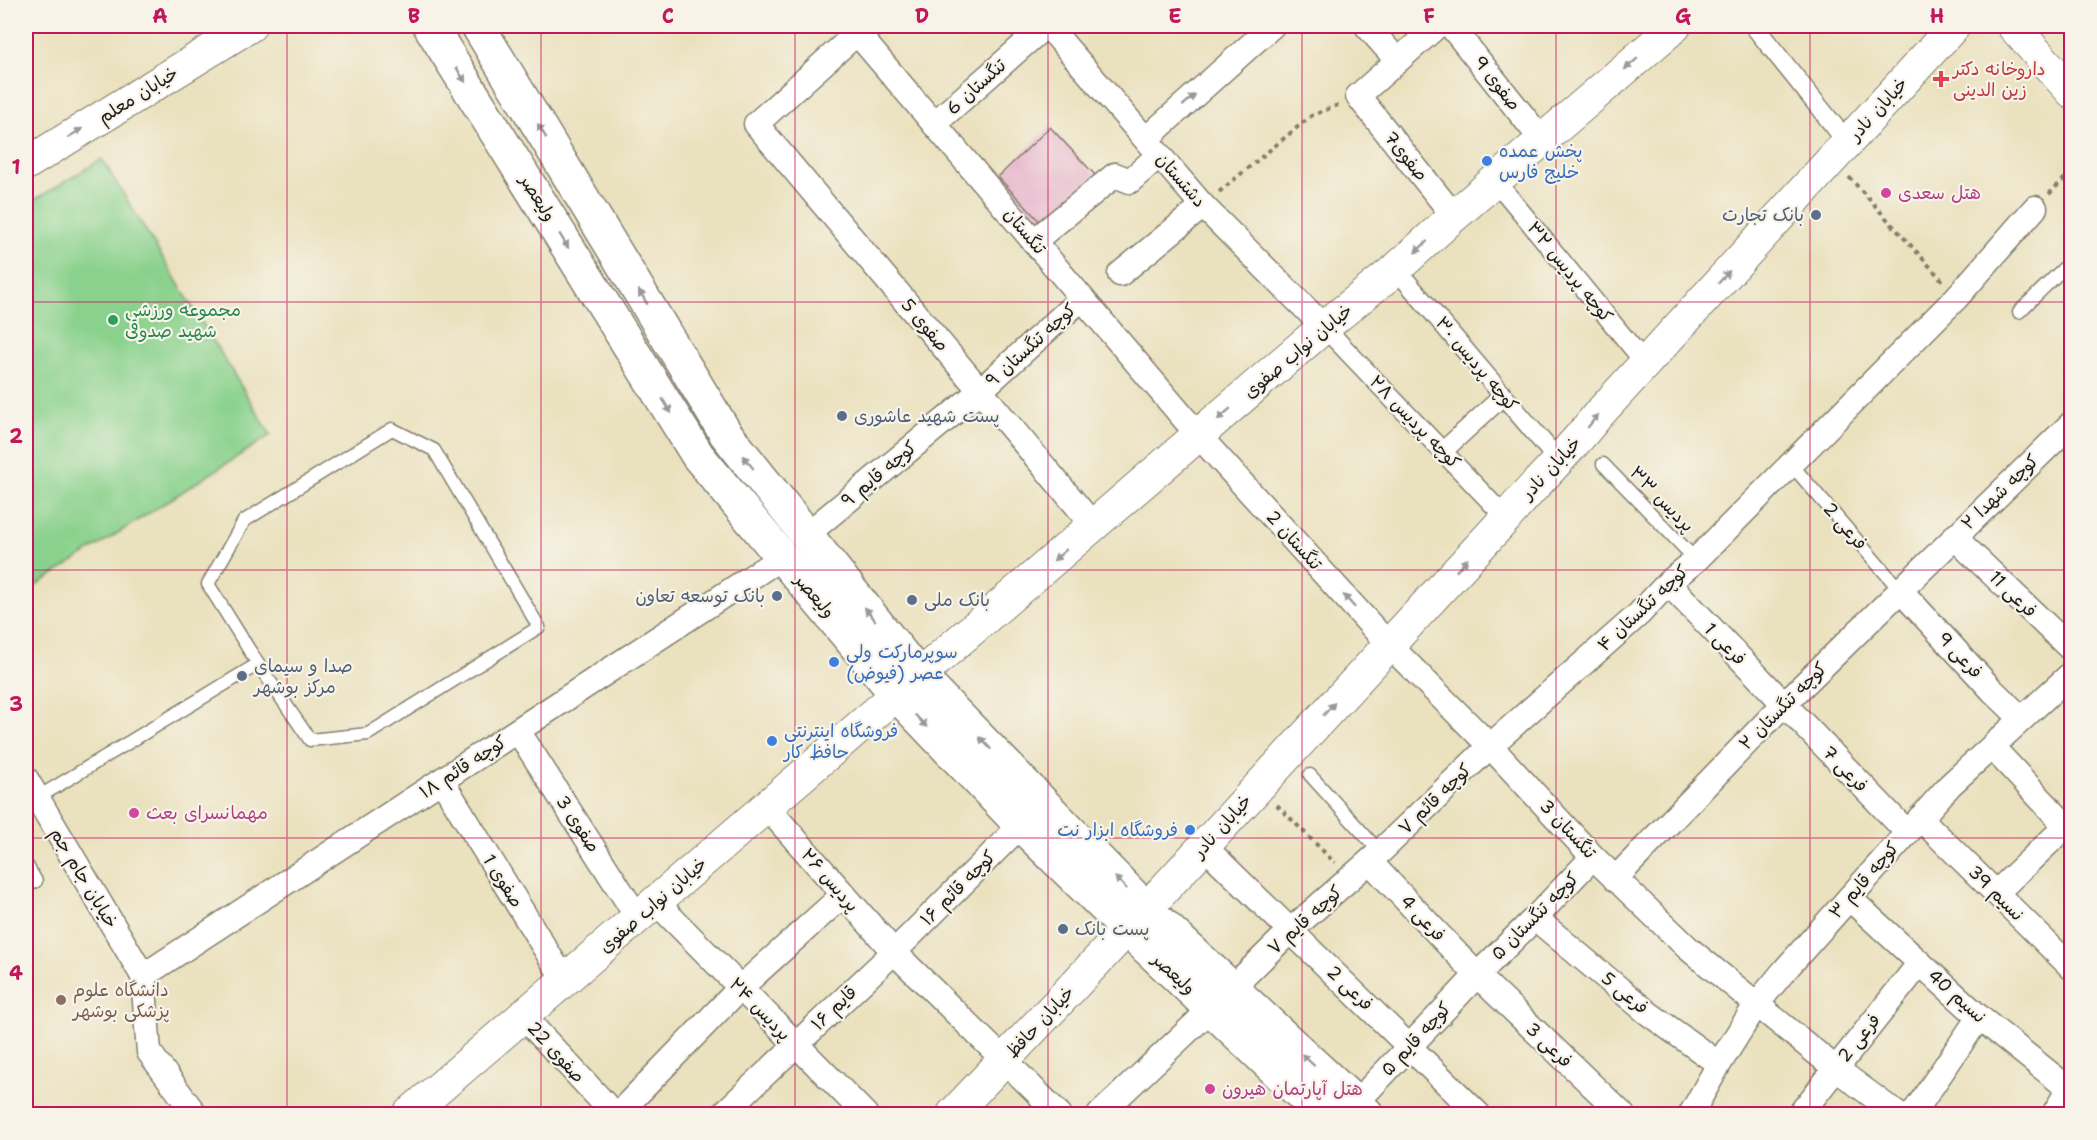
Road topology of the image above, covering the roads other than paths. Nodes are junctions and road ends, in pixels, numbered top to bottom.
1 (250, 26) edge
2 (430, 26) edge
3 (478, 26) edge
4 (1047, 26) edge
5 (1272, 26) edge
6 (1367, 26) edge
7 (1437, 26) edge
8 (1451, 26) edge
9 (1675, 26) edge
10 (1754, 26) edge
11 (1954, 26) edge
12 (2013, 26) edge
13 (854, 29) edge
14 (1397, 60) junction
15 (2072, 92) edge
16 (934, 124) junction
17 (1542, 140) junction
18 (1152, 147) junction
19 (1840, 151) junction
20 (26, 164) edge
21 (1495, 180) junction
22 (1203, 206) junction
23 (2035, 208) road end
24 (1454, 216) junction
25 (1034, 242) junction
26 (2072, 260) edge
27 (1396, 269) junction
28 (1120, 274) dead end
29 (1082, 298) junction
30 (2019, 312) dead end
31 (1324, 327) junction
32 (666, 335) junction
33 (634, 354) junction
34 (1645, 363) junction
35 (980, 391) junction
36 (1503, 396) junction
37 (2071, 424) edge
38 (1199, 436) junction
39 (1443, 451) junction
40 (1557, 459) junction
41 (1790, 463) junction
42 (1603, 464) dead end
43 (1506, 518) junction
44 (1094, 526) junction
45 (806, 535) junction
46 (1954, 537) junction
47 (782, 557) junction
48 (1696, 560) junction
49 (1668, 583) junction
50 (1900, 590) junction
51 (1388, 645) junction
52 (2072, 650) edge
53 (258, 664) junction
54 (2072, 674) edge
55 (908, 686) junction
56 (1783, 705) junction
57 (2022, 719) junction
58 (518, 731) junction
59 (1490, 746) junction
60 (1992, 747) junction
61 (1310, 774) dead end
62 (442, 781) junction
63 (31, 789) edge
64 (767, 807) junction
65 (1021, 825) junction
66 (1914, 825) junction
67 (1214, 856) dead end
68 (1375, 857) junction
69 (1593, 857) junction
70 (26, 864) edge
71 (1615, 879) junction
72 (26, 887) edge
73 (1996, 894) junction
74 (843, 895) junction
75 (1849, 898) junction
76 (647, 910) junction
77 (1535, 918) junction
78 (1136, 919) junction
79 (1291, 930) junction
80 (894, 952) junction
81 (1920, 963) junction
82 (2072, 968) edge
83 (1477, 975) junction
84 (143, 976) junction
85 (565, 981) junction
86 (740, 988) junction
87 (1221, 999) junction
88 (1756, 1005) junction
89 (523, 1016) junction
90 (1979, 1017) junction
91 (796, 1045) junction
92 (1410, 1046) junction
93 (1003, 1061) junction
94 (1719, 1064) junction
95 (1835, 1068) junction
96 (1361, 1109) edge
97 (1309, 1110) edge
98 (195, 1114) edge
99 (409, 1114) edge
100 (616, 1114) edge
101 (723, 1114) edge
102 (865, 1114) edge
103 (952, 1114) edge
104 (1059, 1114) edge
105 (1100, 1114) edge
106 (1478, 1114) edge
107 (1622, 1114) edge
108 (1691, 1114) edge
109 (1800, 1114) edge
110 (1897, 1114) edge
111 (1913, 1114) edge
112 (2054, 1114) edge

20 -> 1 street, خیابان معلم
2 -> 33 main road, ولیعصر
32 -> 3 main road, ولیعصر
4 - 16 street, تنگستان 6
4 - 18 street, دشتستان
18 -> 5 street
6 - 14 street
7 - 14 street
8 - 17 street, صفوی 9
9 -> 17 street, خیابان نواب صفوی
10 - 19 street
11 - 19 street, خیابان نادر
12 - 15 street
13 - 16 street, تنگستان
13 - 35 street, صفوی 5
14 - 24 street, صفوی7
16 - 25 street, تنگستان
17 - 21 street, خیابان نواب صفوی
18 - 22 street, دشتستان
18 - 25 street
34 -> 19 street, خیابان نادر
21 - 24 street, خیابان نواب صفوی
21 - 34 street, کوچه پردیس ۳۲
22 - 28 street
22 - 31 street, دشتستان
23 - 41 street, کوچه تنگستان ۴
24 -> 27 street, خیابان نواب صفوی
25 - 29 street, تنگستان
26 - 30 lane
27 - 31 street, خیابان نواب صفوی
27 - 36 street, کوچه پردیس ۳۰
29 - 35 street, کوچه تنگستان ۹
29 - 38 street, تنگستان
31 -> 38 street, خیابان نواب صفوی
31 - 39 street, کوچه پردیس ۲۸
32 - 33 main road
45 -> 32 main road, ولیعصر
33 -> 47 main road, ولیعصر
40 -> 34 street, خیابان نادر
35 - 44 street, صفوی 5
35 - 45 street, کوچه قایم ۹
36 - 39 street
36 - 40 street, کوچه پردیس ۳۰
37 - 46 street, کوچه شهدا ۲
38 - 44 street, خیابان نواب صفوی
51 -> 38 street, تنگستان 2
39 - 43 street, کوچه پردیس ۲۸
40 - 43 street, خیابان نادر
41 - 48 street, کوچه تنگستان ۴
41 - 50 lane, فرعی 2
42 - 48 lane, پردیس ۳۳
51 -> 43 street, خیابان نادر
44 -> 55 street, خیابان نواب صفوی
55 -> 45 main road, ولیعصر
46 - 50 street, کوچه تنگستان ۲
46 - 52 street, فرعی 11
47 - 55 main road, ولیعصر
47 - 58 street, کوچه قائم ۱۸
48 - 49 street, کوچه تنگستان ۴
49 - 56 street, فرعی 1
49 - 59 street, کوچه تنگستان ۴
50 - 56 street, کوچه تنگستان ۲
50 - 57 street, فرعی 9
51 - 59 street, تنگستان 3
78 -> 51 street, خیابان نادر
53 - 53 lane
53 - 63 lane
54 - 57 street, کوچه قایم ۳
55 - 64 street, خیابان نواب صفوی
55 -> 65 main road, ولیعصر
78 -> 55 main road, ولیعصر
56 - 66 street, فرعی 7
56 - 71 street, کوچه تنگستان ۲
57 - 60 street, کوچه قایم ۳
58 - 62 street, کوچه قائم ۱۸
58 - 76 street, صفوی 3
59 - 68 street, کوچه قائم ۷
59 - 69 street, تنگستان 3
60 - 66 street, کوچه قایم ۳
60 - 73 street
61 - 68 lane
62 - 84 street, کوچه قائم ۱۸
62 - 85 street, صفوی 1
63 - 84 street, خیابان جام جم
64 - 74 street, پردیس ۲۶
64 - 76 street, خیابان نواب صفوی
65 - 78 main road, ولیعصر
65 - 80 street, کوچه قائم ۱۶
66 - 73 street, نسیم 39
66 - 75 street, کوچه قایم ۳
67 - 79 street, فرعی 2
68 - 79 street, کوچه قایم ۷
68 - 83 street, فرعی 4
69 - 71 street, تنگستان 3
69 - 77 street, کوچه تنگستان ۵
70 - 72 lane
71 - 88 street, تنگستان 3
73 - 82 street, نسیم 39
74 - 80 street, پردیس ۲۶
74 - 86 street
75 - 81 street, نسیم 40
75 - 88 street, کوچه قایم ۳
76 - 85 street, خیابان نواب صفوی
76 - 86 street, پردیس ۲۴
77 - 83 street, کوچه تنگستان ۵
77 - 94 street, فرعی 5
78 - 87 main road, ولیعصر
78 - 93 street, خیابان حافظ
79 - 87 street, کوچه قایم ۷
79 - 92 street, فرعی 2
80 - 91 street, قایم ۱۶
80 - 93 street, پردیس ۲۶
81 - 90 street, نسیم 40
81 - 95 street, فرعی 2
83 - 92 street, کوچه قایم ۵
83 - 107 street, فرعی 3
84 - 98 street
85 - 89 street, خیابان نواب صفوی
86 - 91 street, پردیس ۲۴
86 - 100 street
96 -> 87 main road, ولیعصر
87 - 97 main road, ولیعصر
87 - 105 street, کوچه قایم ۷
88 - 94 street, کوچه قایم ۳
88 - 95 street
89 - 99 street, خیابان نواب صفوی
89 - 100 street, صفوی 22
90 - 111 street
90 - 112 street, نسیم 40
91 - 101 street, قایم ۱۶
91 - 102 street, پردیس ۲۴
92 - 96 street, کوچه قایم ۵
92 - 106 street
93 - 103 street, خیابان حافظ
93 - 104 street, پردیس ۲۶
94 - 108 street, کوچه قایم ۳
95 - 109 street, فرعی 2
95 - 110 street

